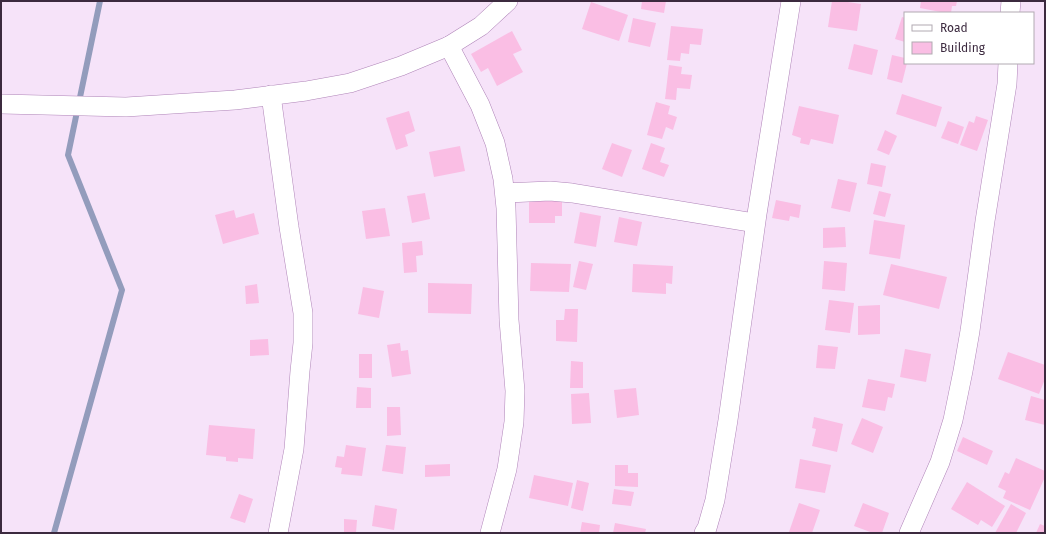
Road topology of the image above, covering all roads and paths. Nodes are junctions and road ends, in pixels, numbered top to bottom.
1 (508, 1) edge
2 (791, 1) edge
3 (1011, 1) edge
4 (1010, 12) edge
5 (449, 46) junction
6 (1008, 64) edge
7 (270, 95) junction
8 (1, 104) edge
9 (505, 193) junction
10 (755, 224) junction
11 (278, 533) edge
12 (490, 533) edge
13 (704, 533) edge
14 (909, 533) edge

1 - 5 street
2 - 10 street
3 - 4 street
5 - 7 street
5 - 9 street
6 - 14 street
7 - 8 street
7 - 11 street
9 - 10 street
9 - 12 street
10 - 13 street

